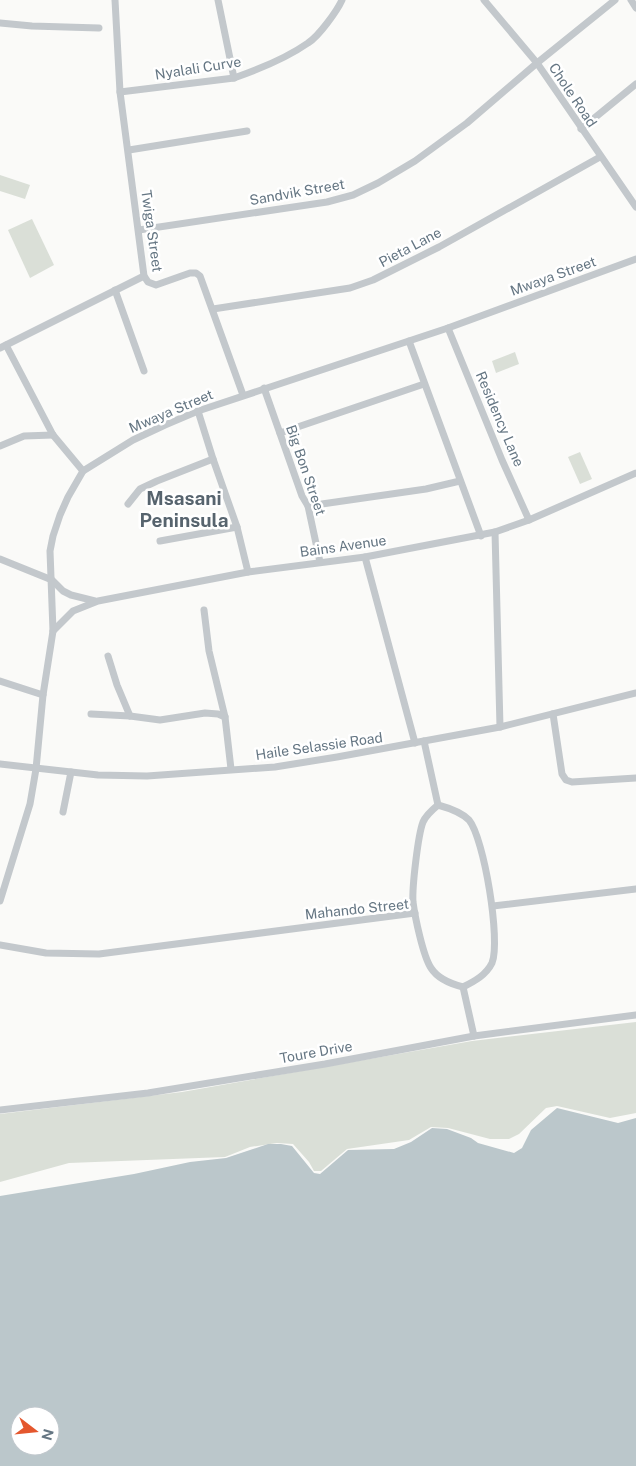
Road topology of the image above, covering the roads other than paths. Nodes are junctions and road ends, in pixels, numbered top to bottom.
1 (115, 0) edge
2 (218, 0) edge
3 (342, 0) edge
4 (484, 0) edge
5 (615, 0) edge
6 (631, 0) edge
7 (636, 8) edge
8 (0, 23) edge
9 (99, 28) dead end
10 (537, 63) junction
11 (234, 78) junction
12 (636, 84) edge
13 (120, 92) junction
14 (580, 128) junction
15 (247, 131) dead end
16 (128, 150) junction
17 (600, 157) junction
18 (636, 207) edge
19 (139, 230) junction
20 (636, 259) edge
21 (144, 276) junction
22 (115, 290) junction
23 (213, 309) junction
24 (448, 328) junction
25 (408, 341) junction
26 (3, 347) edge
27 (144, 372) dead end
28 (424, 384) junction
29 (264, 388) junction
30 (243, 396) junction
31 (198, 412) junction
32 (280, 433) junction
33 (53, 435) junction
34 (0, 446) edge
35 (213, 459) junction
36 (83, 471) junction
37 (636, 473) edge
38 (460, 481) junction
39 (128, 504) dead end
40 (308, 506) junction
41 (529, 520) junction
42 (237, 527) junction
43 (495, 532) junction
44 (482, 536) junction
45 (160, 541) dead end
46 (365, 557) junction
47 (0, 559) edge
48 (320, 562) junction
49 (248, 572) junction
50 (52, 580) junction
51 (98, 601) junction
52 (204, 610) dead end
53 (52, 631) junction
54 (108, 656) dead end
55 (0, 681) edge
56 (636, 693) edge
57 (43, 695) junction
58 (91, 714) dead end
59 (553, 714) junction
60 (130, 716) junction
61 (225, 717) junction
62 (500, 727) junction
63 (424, 742) junction
64 (415, 743) junction
65 (0, 764) edge
66 (36, 769) junction
67 (231, 769) junction
68 (71, 772) junction
69 (636, 778) edge
70 (438, 805) junction
71 (63, 812) dead end
72 (636, 889) edge
73 (0, 901) edge
74 (493, 906) junction
75 (415, 913) junction
76 (0, 945) edge
77 (463, 987) junction
78 (636, 1014) edge
79 (474, 1036) junction
80 (0, 1110) edge

1 - 13 street, Twiga Street
2 - 11 street
3 - 11 street, Nyalali Curve
4 - 10 street, Chole Road
5 - 10 street, Sandvik Street
6 - 7 street
8 - 9 street
10 - 14 street, Chole Road
10 - 19 street, Sandvik Street
11 - 13 street, Nyalali Curve
12 - 14 street
13 - 16 street, Twiga Street
14 - 17 street, Chole Road
15 - 16 street
16 - 19 street, Twiga Street
17 - 18 street, Chole Road
17 - 23 street, Pieta Lane
19 - 21 street, Twiga Street
20 - 24 street, Mwaya Street
21 - 22 street
21 - 23 street, Twiga Street
22 - 26 street
22 - 27 street
23 - 30 street, Twiga Street
24 - 25 street, Mwaya Street
24 - 41 street, Residency Lane
25 - 28 street
25 - 29 street, Mwaya Street
26 - 33 street
28 - 32 street
28 - 38 street
29 - 30 street, Mwaya Street
29 - 32 street, Big Bon Street
30 - 31 street, Mwaya Street
31 - 35 street
31 - 36 street, Mwaya Street
32 - 40 street, Big Bon Street
33 - 34 street
33 - 36 street
35 - 39 street
35 - 42 street
36 - 50 street, Mwaya Street
37 - 41 street, Bains Avenue
38 - 40 street
38 - 44 street
40 - 48 street, Big Bon Street
41 - 43 street, Bains Avenue
42 - 45 street
42 - 49 street
43 - 44 street, Bains Avenue
43 - 62 street
44 - 46 street, Bains Avenue
46 - 48 street, Bains Avenue
46 - 64 street
47 - 50 street
48 - 49 street, Bains Avenue
49 - 51 street, Bains Avenue
50 - 51 street
50 - 53 street, Mwaya Street
51 - 53 street, Bains Avenue
52 - 61 street
53 - 57 street, Mwaya Street
54 - 60 street
55 - 57 street
56 - 59 street, Haile Selassie Road
57 - 66 street, Mwaya Street
58 - 60 street
59 - 62 street, Haile Selassie Road
59 - 69 street
60 - 61 street
61 - 67 street
62 - 63 street, Haile Selassie Road
63 - 64 street, Haile Selassie Road
63 - 70 street
64 - 67 street, Haile Selassie Road
65 - 66 street, Haile Selassie Road
66 - 68 street, Haile Selassie Road
66 - 73 street, Mwaya Street
67 - 68 street, Haile Selassie Road
68 - 71 street
70 - 74 street
70 - 75 street
72 - 74 street
74 - 77 street
75 - 76 street, Mahando Street
75 - 77 street, Mahando Street
77 - 79 street
78 - 79 street, Toure Drive
79 - 80 street, Toure Drive

